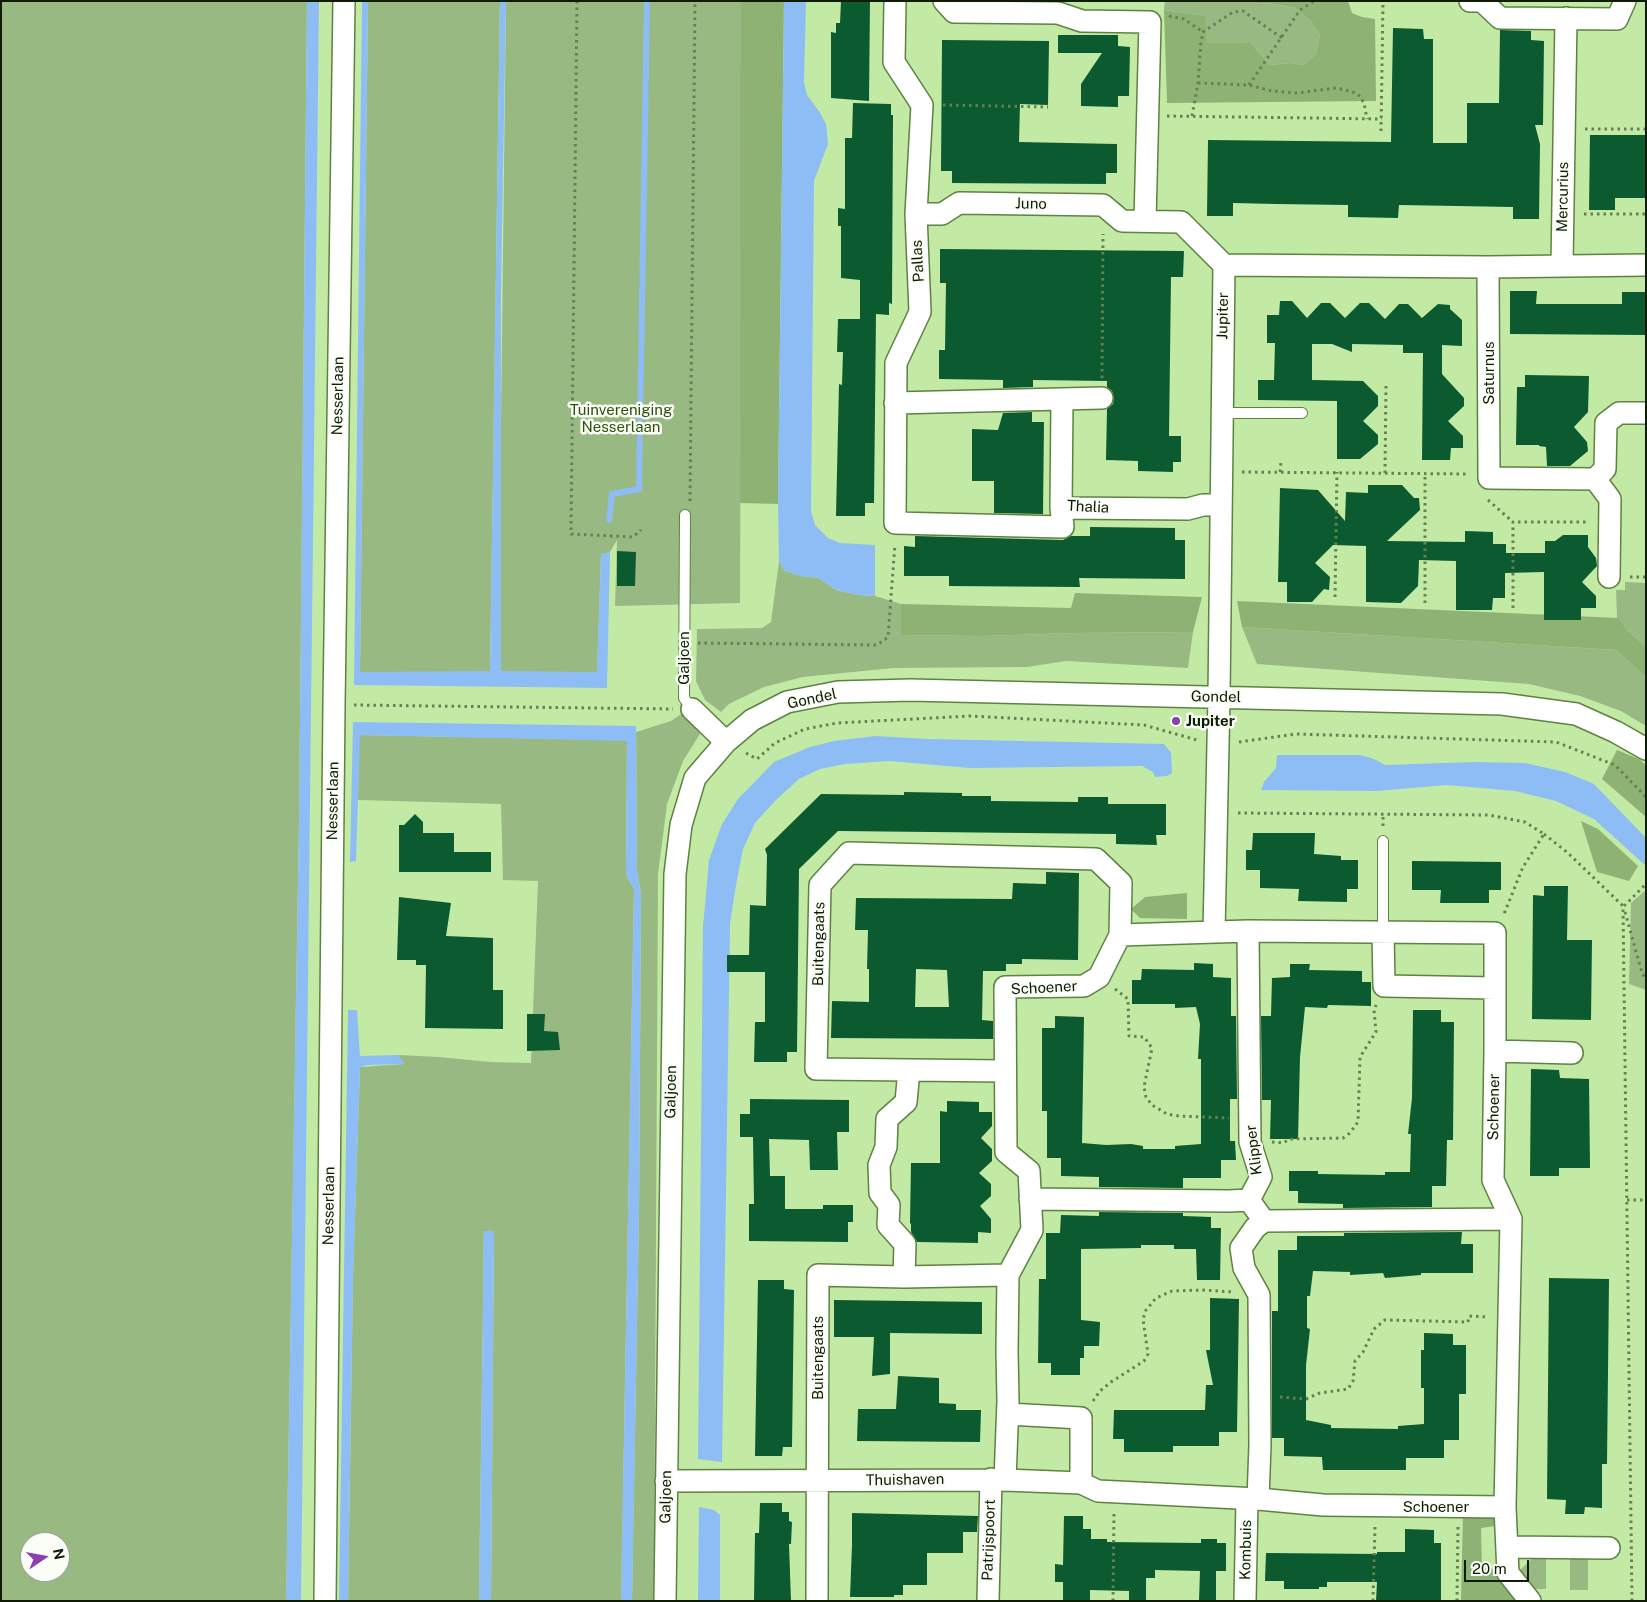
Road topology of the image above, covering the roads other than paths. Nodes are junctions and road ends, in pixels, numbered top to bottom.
1 (344, 1) edge
2 (895, 1) edge
3 (944, 1) edge
4 (1470, 1) edge
5 (1625, 1) edge
6 (1566, 18) junction
7 (916, 214) junction
8 (1145, 221) junction
9 (1224, 265) junction
10 (1562, 265) junction
11 (1646, 265) edge
12 (1488, 267) junction
13 (1102, 398) road end
14 (1062, 400) junction
15 (895, 403) junction
16 (1222, 413) junction
17 (1302, 413) dead end
18 (1646, 413) edge
19 (1595, 479) junction
20 (1221, 505) junction
21 (1061, 508) junction
22 (685, 515) road end
23 (1609, 577) dead end
24 (1219, 697) junction
25 (692, 709) joint
26 (726, 742) junction
27 (1646, 749) edge
28 (1383, 841) dead end
29 (1248, 931) junction
30 (1214, 932) junction
31 (1382, 932) junction
32 (1120, 934) junction
33 (1495, 988) junction
34 (1495, 1051) junction
35 (1572, 1053) dead end
36 (910, 1070) junction
37 (1005, 1071) junction
38 (1030, 1199) junction
39 (1249, 1200) junction
40 (1511, 1219) junction
41 (1264, 1221) junction
42 (1008, 1275) junction
43 (904, 1277) junction
44 (1008, 1414) junction
45 (998, 1479) junction
46 (666, 1481) junction
47 (819, 1481) junction
48 (1081, 1483) junction
49 (1252, 1499) junction
50 (1505, 1507) junction
51 (1507, 1548) junction
52 (1609, 1548) dead end
53 (324, 1601) edge
54 (665, 1601) edge
55 (818, 1601) edge
56 (988, 1601) edge
57 (1246, 1601) edge
58 (1530, 1601) edge

1 - 53 street, Nesserlaan
2 - 7 street, Pallas
3 - 8 street
4 - 6 street
5 - 6 street
6 - 10 street, Mercurius
7 - 8 street, Juno
7 - 15 street, Pallas
8 - 9 street
9 - 12 street
9 - 16 street, Jupiter
10 - 11 street
10 - 12 street
12 - 19 street, Saturnus
13 - 14 street
14 - 15 street
14 - 21 street, Thalia
15 - 21 street, Pallas
16 - 17 lane
16 - 20 street, Jupiter
18 - 19 street
19 - 23 street
20 - 21 street, Thalia
20 - 24 street, Jupiter
22 - 25 lane, Galjoen
24 - 26 street, Gondel
24 - 27 street, Gondel
24 - 30 street
25 - 26 street, Galjoen
26 - 46 street, Galjoen
28 - 31 lane
29 - 30 street
29 - 31 street
29 - 39 street, Klipper
30 - 32 street
31 - 33 street
31 - 33 street, Schoener
32 - 36 street, Buitengaats
32 - 37 street, Schoener
33 - 34 street, Schoener
34 - 35 street, Schoener
34 - 40 street, Schoener
36 - 37 street, Buitengaats
36 - 43 street
37 - 38 street, Schoener
38 - 39 street
38 - 42 street, Schoener
39 - 41 street
40 - 41 street
40 - 50 street, Schoener
41 - 49 street
42 - 43 street, Buitengaats
42 - 44 street, Schoener
43 - 47 street, Buitengaats
44 - 45 street, Schoener
44 - 48 street
45 - 47 street, Thuishaven
45 - 48 street, Schoener
45 - 56 street, Patrijspoort
46 - 47 street, Thuishaven
46 - 54 street, Galjoen
47 - 55 street
48 - 49 street, Schoener
49 - 50 street, Schoener
49 - 57 street, Kombuis
50 - 51 street
51 - 52 street
51 - 58 street

